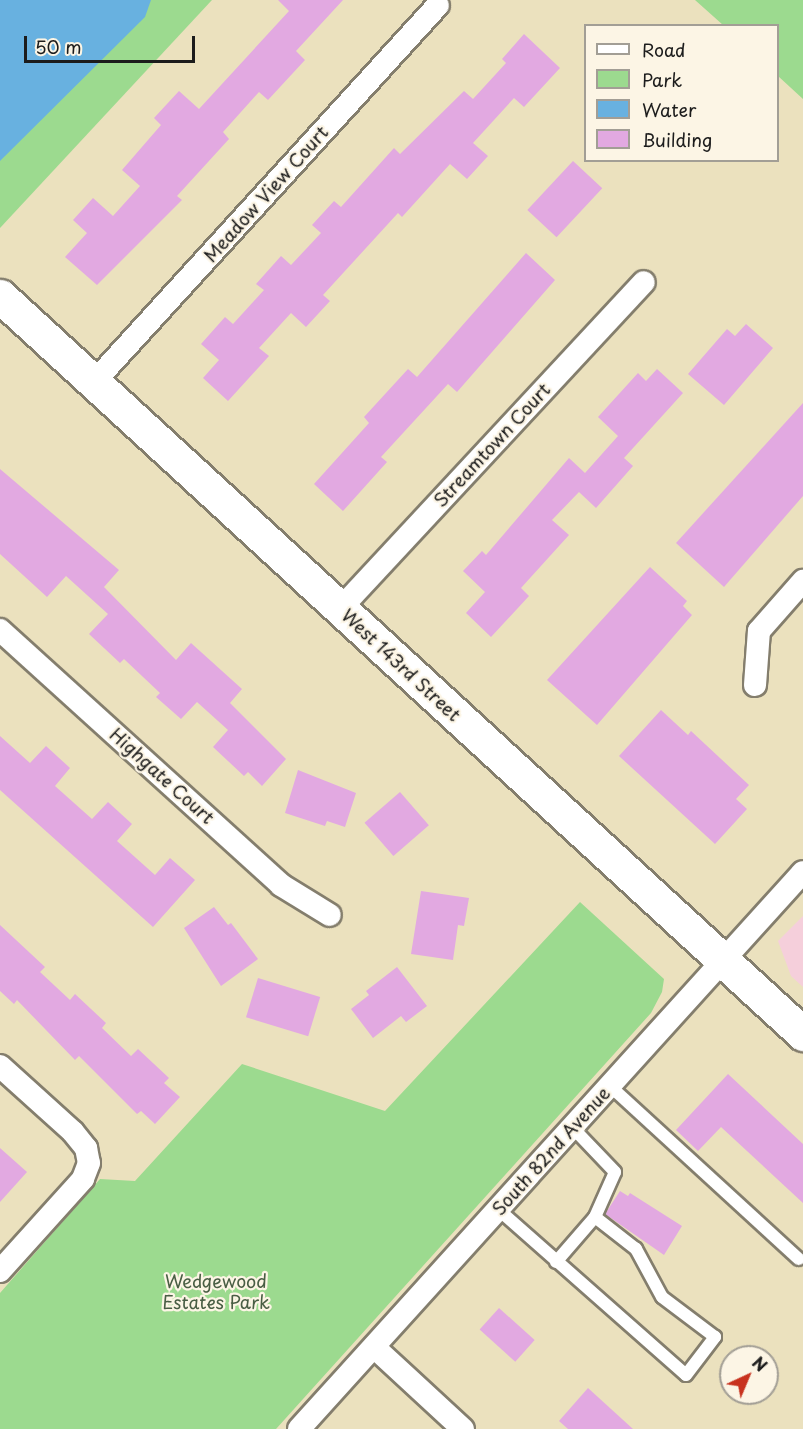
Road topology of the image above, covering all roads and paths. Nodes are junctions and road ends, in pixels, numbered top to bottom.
1 (438, 5) dead end
2 (644, 282) dead end
3 (0, 296) edge
4 (94, 382) junction
5 (803, 581) edge
6 (340, 609) junction
7 (0, 630) edge
8 (755, 685) dead end
9 (803, 872) edge
10 (330, 915) dead end
11 (723, 960) junction
12 (803, 1034) edge
13 (0, 1065) edge
14 (610, 1086) junction
15 (573, 1128) junction
16 (498, 1210) junction
17 (595, 1217) junction
18 (799, 1259) dead end
19 (556, 1262) junction
20 (0, 1271) edge
21 (374, 1347) junction
22 (298, 1429) edge
23 (463, 1429) edge

1 - 4 street, Meadow View Court
2 - 6 street, Streamtown Court
3 - 4 main road, West 143rd Street
4 - 6 main road, West 143rd Street
5 - 8 street
6 - 11 main road, West 143rd Street
7 - 10 street, Highgate Court
9 - 11 street, South 82nd Avenue
11 - 12 main road, West 143rd Street
11 - 14 street, South 82nd Avenue
13 - 20 street
14 - 15 street, South 82nd Avenue
14 - 18 lane
15 - 16 street, South 82nd Avenue
15 - 17 lane
16 - 19 lane
16 - 21 street, South 82nd Avenue
17 - 19 lane
17 - 19 lane
21 - 22 street, South 82nd Avenue
21 - 23 street

